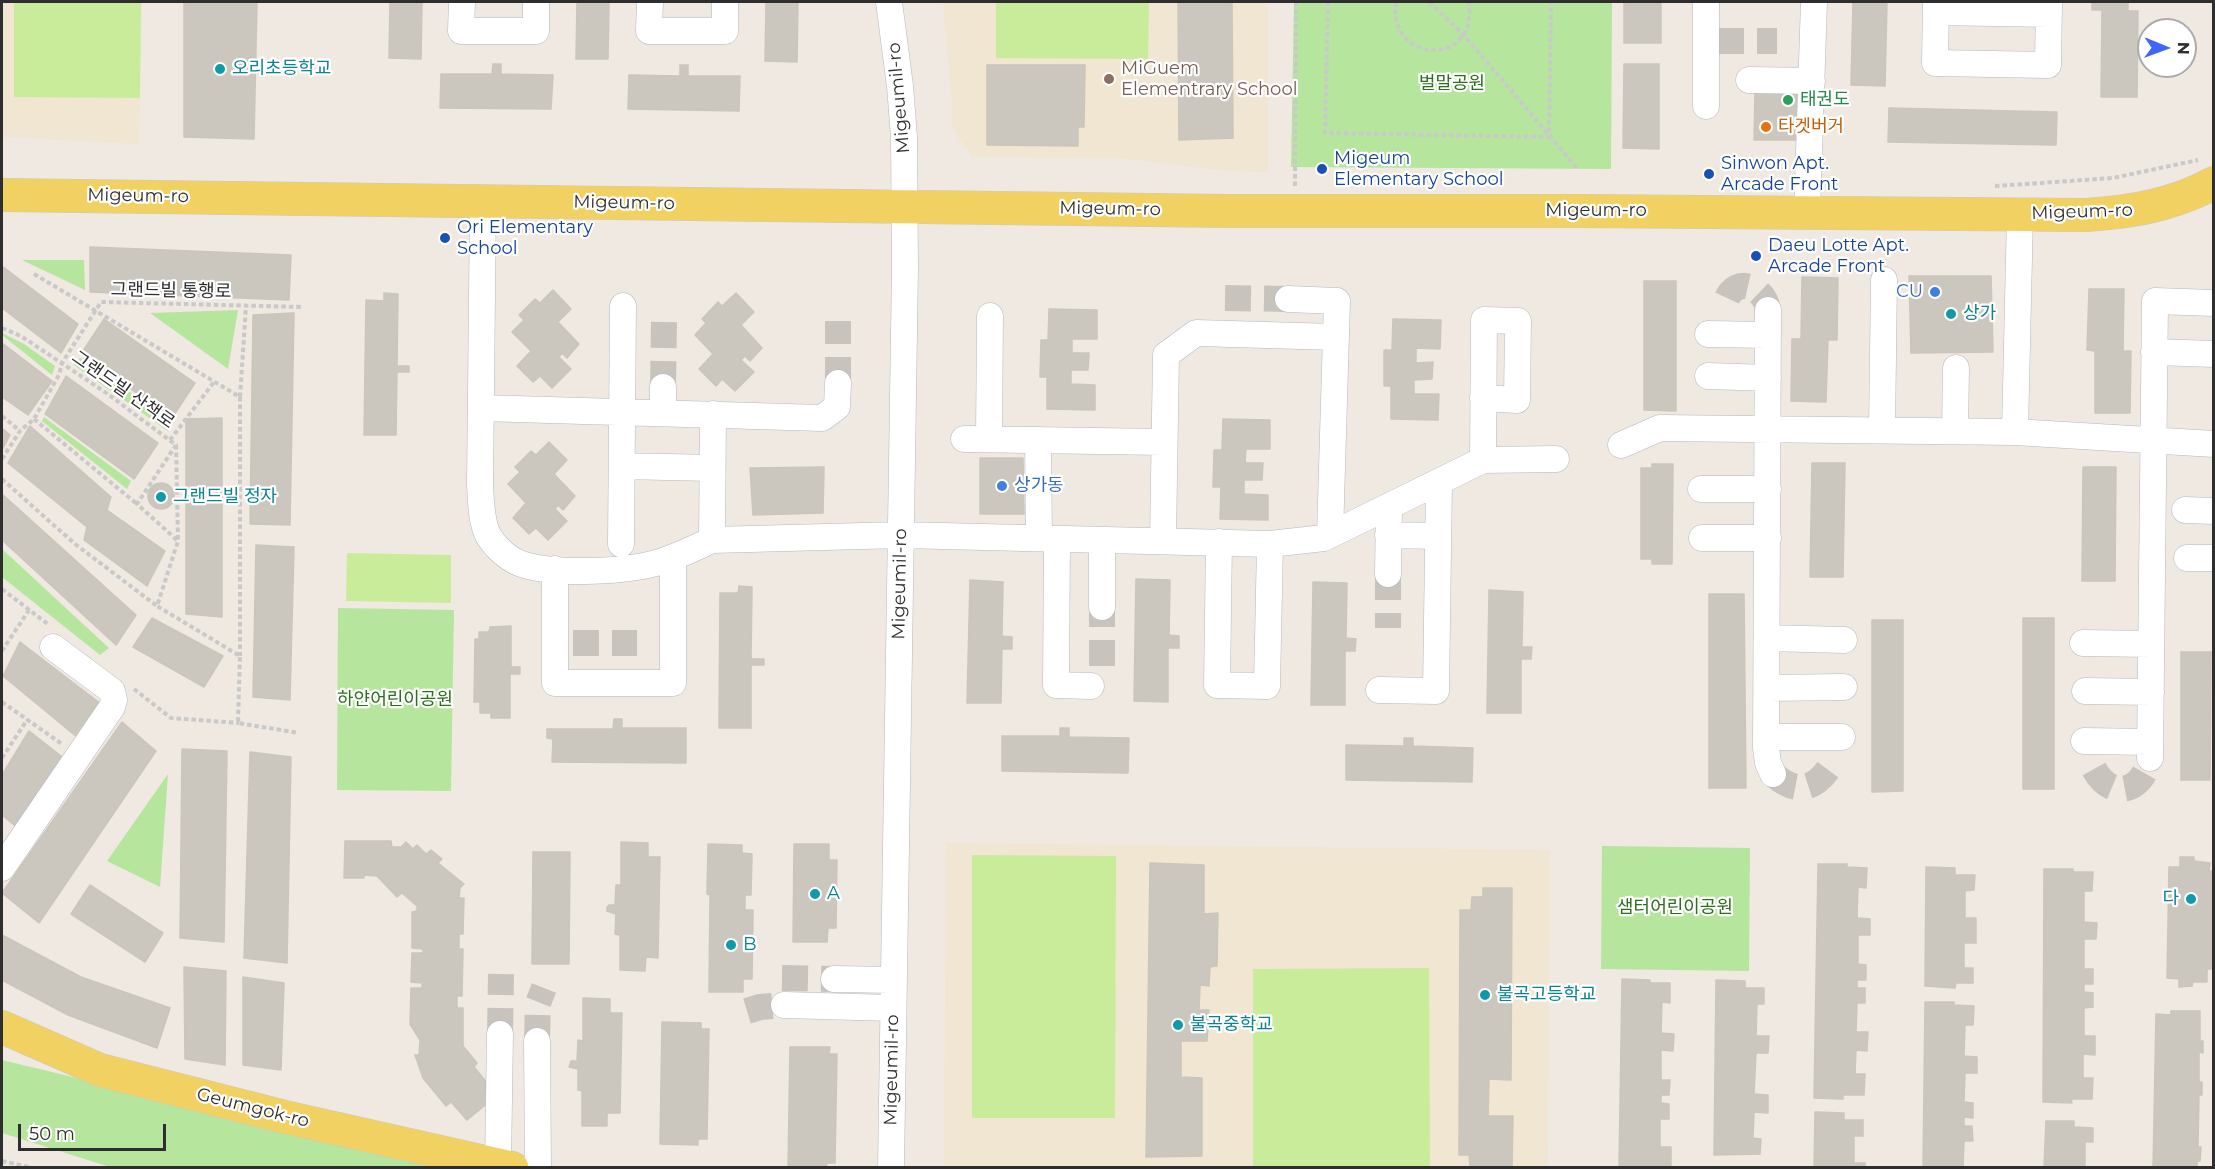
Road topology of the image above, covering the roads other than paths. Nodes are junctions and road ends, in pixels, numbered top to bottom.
1 (462, 2) edge
2 (536, 2) edge
3 (650, 2) edge
4 (725, 2) edge
5 (889, 2) edge
6 (1706, 2) edge
7 (1814, 2) edge
8 (1936, 7) edge
9 (2049, 8) edge
10 (1749, 80) dead end
11 (1812, 81) junction
12 (1706, 106) dead end
13 (2208, 171) edge
14 (2, 195) edge
15 (483, 201) junction
16 (905, 206) junction
17 (1808, 212) junction
18 (2020, 214) junction
19 (1884, 280) dead end
20 (1288, 299) tunnel mouth
21 (2214, 303) edge
22 (623, 306) dead end
23 (990, 316) dead end
24 (1708, 334) dead end
25 (1336, 337) junction
26 (2154, 352) junction
27 (2214, 354) edge
28 (1956, 368) dead end
29 (1708, 376) dead end
30 (1768, 378) junction
31 (838, 383) tunnel mouth
32 (663, 387) tunnel mouth
33 (1483, 398) dead end
34 (481, 408) junction
35 (622, 412) junction
36 (663, 413) junction
37 (713, 414) junction
38 (1768, 428) junction
39 (1882, 430) junction
40 (1955, 431) junction
41 (2015, 432) junction
42 (963, 439) dead end
43 (989, 440) junction
44 (1038, 440) junction
45 (2153, 440) junction
46 (1164, 442) junction
47 (2214, 444) edge
48 (1621, 445) dead end
49 (1556, 459) dead end
50 (1483, 460) junction
51 (622, 466) junction
52 (712, 468) junction
53 (1439, 482) junction
54 (1701, 489) dead end
55 (1768, 489) junction
56 (1389, 506) junction
57 (2185, 510) dead end
58 (2214, 511) edge
59 (901, 535) junction
60 (1330, 535) junction
61 (1388, 535) junction
62 (1438, 536) junction
63 (1048, 538) junction
64 (1702, 538) dead end
65 (1768, 538) junction
66 (712, 540) junction
67 (1102, 540) junction
68 (1163, 541) junction
69 (1219, 543) junction
70 (621, 544) dead end
71 (1270, 544) junction
72 (673, 557) junction
73 (2187, 558) dead end
74 (2214, 558) edge
75 (555, 569) junction
76 (1388, 574) tunnel mouth
77 (1102, 607) tunnel mouth
78 (1767, 638) junction
79 (55, 639) road end
80 (1844, 640) dead end
81 (2083, 643) dead end
82 (2151, 644) junction
83 (1091, 686) dead end
84 (1844, 687) dead end
85 (1767, 688) junction
86 (1379, 690) dead end
87 (2085, 691) dead end
88 (2151, 692) junction
89 (1766, 737) junction
90 (1842, 737) dead end
91 (2084, 741) dead end
92 (1773, 774) dead end
93 (2, 868) edge
94 (834, 979) tunnel mouth
95 (893, 980) junction
96 (784, 1005) tunnel mouth
97 (893, 1008) junction
98 (2, 1027) edge
99 (500, 1034) tunnel mouth
100 (537, 1041) tunnel mouth
101 (505, 1166) edge
102 (538, 1167) edge
103 (891, 1167) edge

1 - 2 street
3 - 4 street
5 - 16 street, Migeumil-ro
6 - 12 street
7 - 11 street
8 - 9 street
8 - 9 street
10 - 11 street
11 - 17 street
13 - 18 main road, Migeum-ro
14 - 15 main road, Migeum-ro
15 - 16 main road, Migeum-ro
15 - 34 street
16 - 17 main road, Migeum-ro
16 - 59 street, Migeumil-ro
17 - 18 main road, Migeum-ro
18 - 41 street
19 - 39 street
20 - 25 street
21 - 26 street
22 - 35 street
23 - 43 street
24 - 30 street
25 - 46 street
25 - 60 street
26 - 27 street
26 - 45 street
28 - 40 street
29 - 30 street
30 - 38 street
31 - 37 street
32 - 36 street
33 - 50 street
34 - 35 street
34 - 75 street
35 - 36 street
35 - 51 street
36 - 37 street
37 - 52 street
38 - 39 street
38 - 48 street
38 - 55 street
39 - 40 street
40 - 41 street
41 - 45 street
42 - 43 street
43 - 44 street
44 - 46 street
44 - 63 street
45 - 47 street
45 - 82 street
46 - 68 street
49 - 50 street
50 - 53 street
51 - 52 street
51 - 70 street
52 - 66 street
53 - 56 street
53 - 62 street
54 - 55 street
55 - 65 street
56 - 60 street
56 - 61 street
57 - 58 street
59 - 63 street
59 - 66 street
59 - 95 street, Migeumil-ro
60 - 71 street
61 - 62 street
61 - 76 street
62 - 86 street
63 - 67 street
63 - 83 street
64 - 65 street
65 - 78 street
66 - 72 street
67 - 68 street
67 - 77 street
68 - 69 street
69 - 71 street
69 - 71 street
72 - 75 street
72 - 75 street
73 - 74 street
78 - 80 street
78 - 85 street
79 - 93 street
81 - 82 street
82 - 88 street
84 - 85 street
85 - 89 street
87 - 88 street
88 - 91 street
89 - 90 street
89 - 92 street
94 - 95 street
95 - 97 street, Migeumil-ro
96 - 97 street
97 - 103 street, Migeumil-ro
98 - 101 main road, Geumgok-ro
99 - 101 street
100 - 102 street

